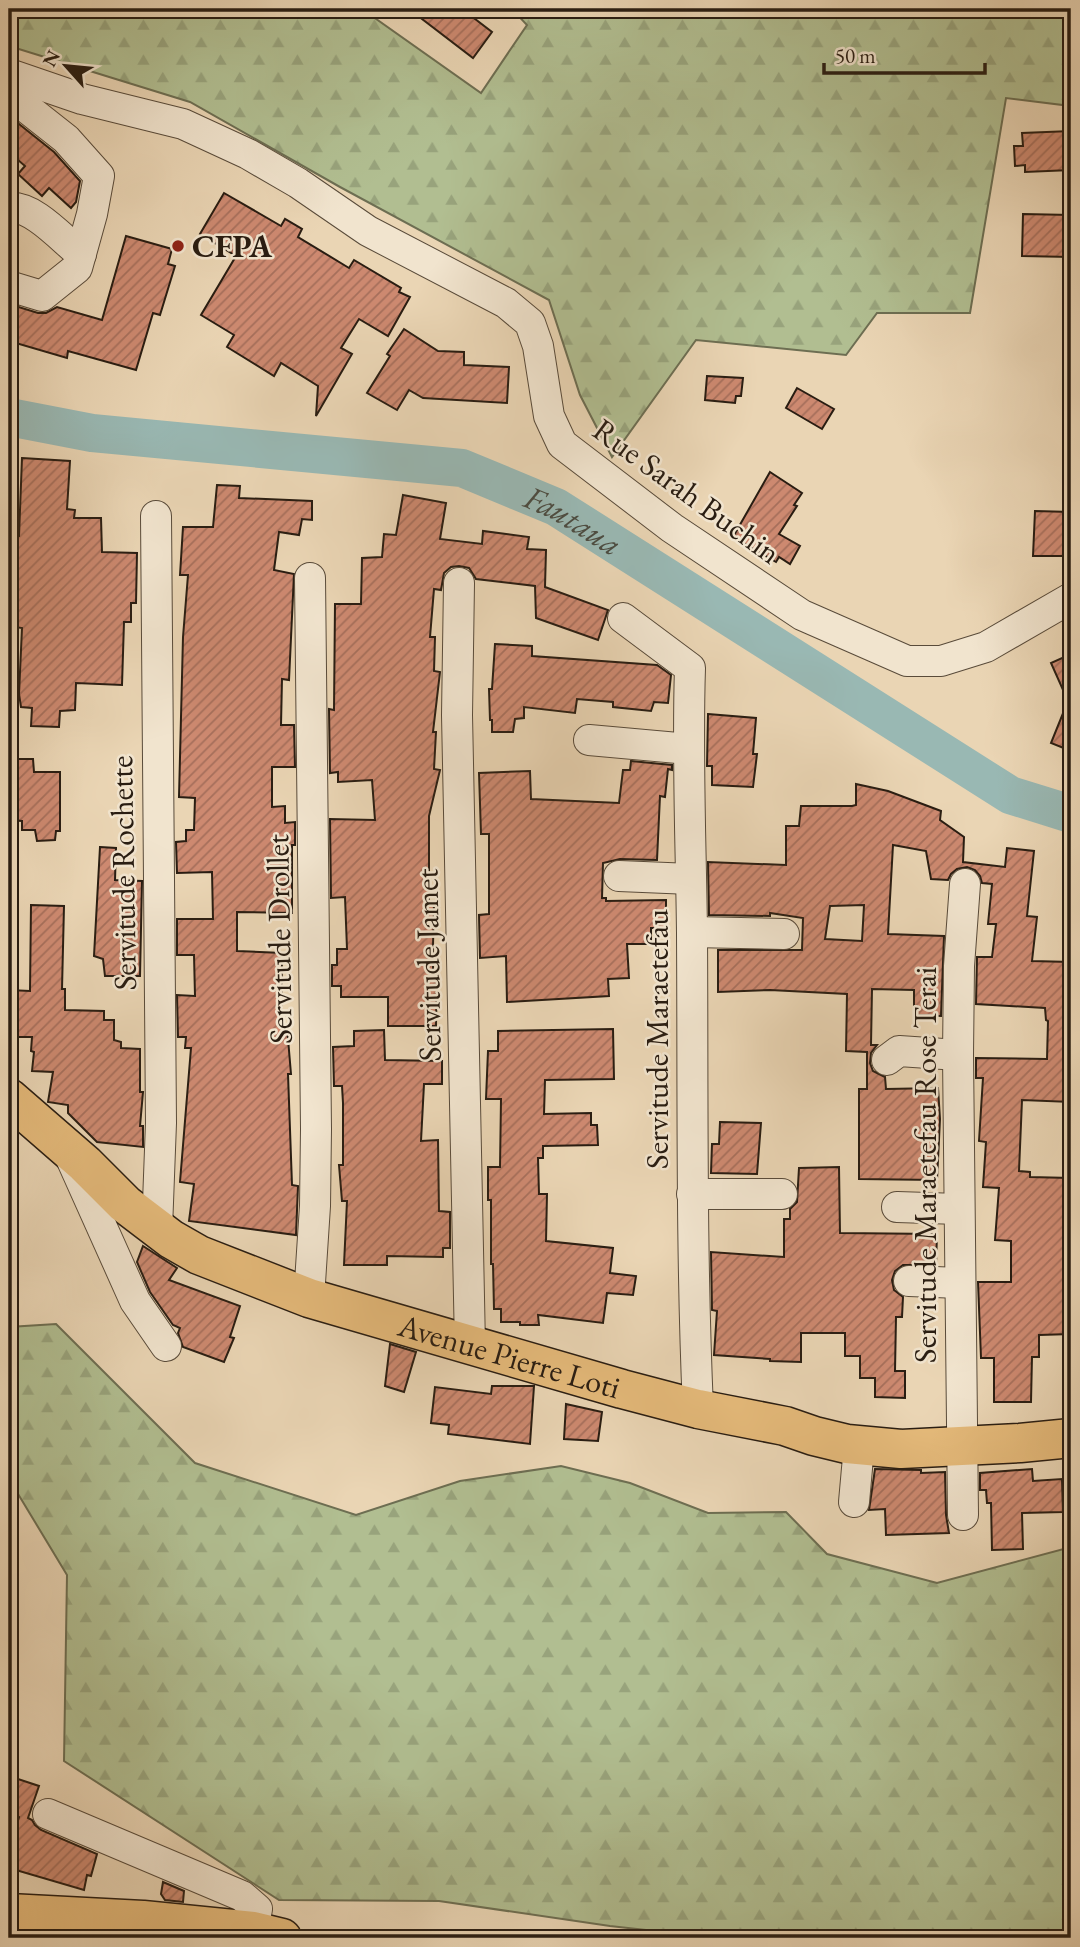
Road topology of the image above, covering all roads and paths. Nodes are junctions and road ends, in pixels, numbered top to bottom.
1 (9, 74) edge
2 (9, 94) edge
3 (9, 208) edge
4 (81, 254) junction
5 (9, 286) edge
6 (156, 516) dead end
7 (310, 578) dead end
8 (459, 583) dead end
9 (1071, 598) edge
10 (623, 618) dead end
11 (589, 740) dead end
12 (689, 749) junction
13 (619, 876) dead end
14 (691, 879) junction
15 (965, 884) dead end
16 (692, 932) junction
17 (784, 934) dead end
18 (958, 1055) junction
19 (887, 1060) dead end
20 (9, 1098) edge
21 (68, 1150) junction
22 (692, 1194) junction
23 (782, 1194) dead end
24 (897, 1207) dead end
25 (959, 1209) junction
26 (158, 1229) junction
27 (909, 1281) dead end
28 (960, 1283) junction
29 (309, 1298) junction
30 (166, 1346) dead end
31 (470, 1346) junction
32 (698, 1409) junction
33 (1071, 1438) edge
34 (859, 1446) junction
35 (960, 1447) junction
36 (854, 1502) dead end
37 (962, 1515) dead end
38 (48, 1814) dead end
39 (9, 1913) edge
40 (264, 1936) edge

1 - 9 street, Rue Sarah Buchin
2 - 4 street
3 - 4 street
4 - 5 street
6 - 26 street, Servitude Rochette
7 - 29 street, Servitude Drollet
8 - 31 street, Servitude Jamet
10 - 12 street, Servitude Maraetefau
11 - 12 street
12 - 14 street, Servitude Maraetefau
13 - 14 street
14 - 16 street, Servitude Maraetefau
15 - 18 street, Servitude Maraetefau Rose Terai
16 - 17 street
16 - 22 street, Servitude Maraetefau
18 - 19 street
18 - 25 street, Servitude Maraetefau Rose Terai
20 - 21 main road, Avenue Pierre Loti
21 - 26 main road, Avenue Pierre Loti
21 - 30 street
22 - 23 street
22 - 32 street, Servitude Maraetefau
24 - 25 street
25 - 28 street, Servitude Maraetefau Rose Terai
26 - 29 main road, Avenue Pierre Loti
27 - 28 street
28 - 35 street, Servitude Maraetefau Rose Terai
29 - 31 main road, Avenue Pierre Loti
31 - 32 main road, Avenue Pierre Loti
32 - 34 main road, Avenue Pierre Loti
33 - 35 main road, Avenue Pierre Loti
34 - 35 main road, Avenue Pierre Loti
34 - 36 street
35 - 37 street, Servitude Maraetefau Rose Terai
38 - 40 street
39 - 40 main road

